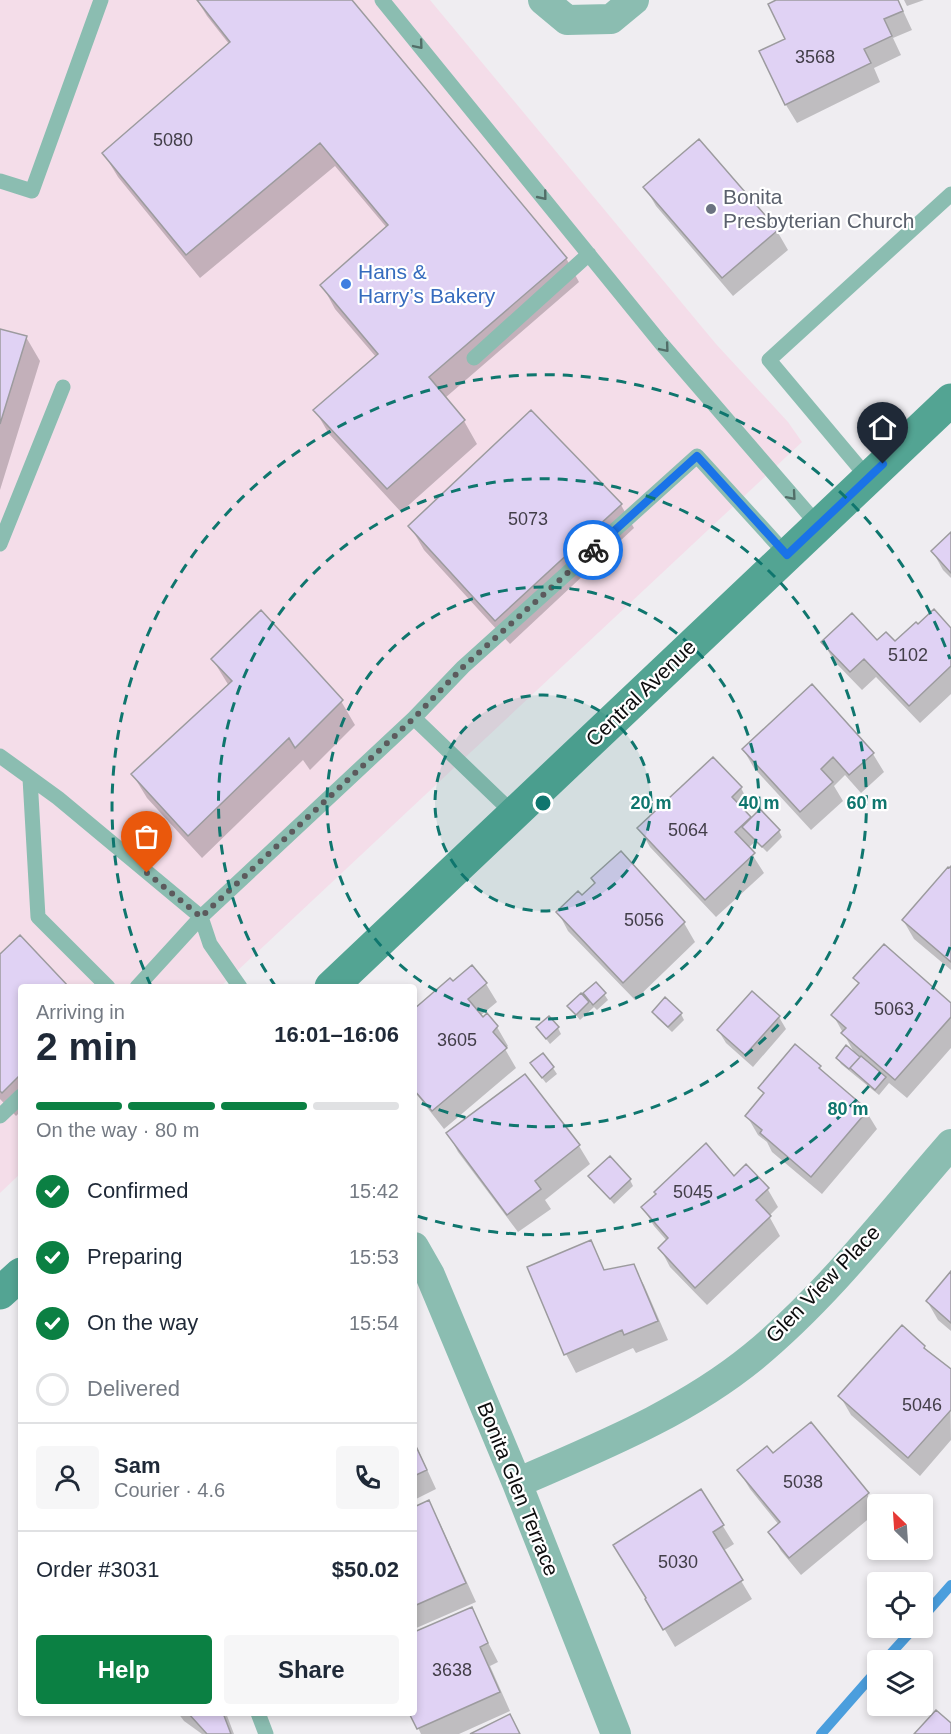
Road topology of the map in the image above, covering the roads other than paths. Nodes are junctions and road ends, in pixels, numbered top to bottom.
1 (100, 0) edge
2 (382, 0) edge
3 (543, 0) edge
4 (634, 0) edge
5 (0, 181) edge
6 (951, 194) edge
7 (589, 254) junction
8 (474, 358) dead end
9 (63, 387) dead end
10 (951, 400) edge
11 (868, 478) junction
12 (818, 525) junction
13 (0, 544) edge
14 (787, 555) junction
15 (414, 718) junction
16 (0, 756) edge
17 (30, 778) junction
18 (513, 814) junction
19 (201, 917) junction
20 (105, 984) edge
21 (140, 984) edge
22 (238, 984) edge
23 (334, 984) edge
24 (18, 1099) edge
25 (0, 1116) edge
26 (951, 1144) edge
27 (417, 1251) edge
28 (18, 1277) edge
29 (0, 1293) edge
30 (517, 1483) junction
31 (259, 1716) edge
32 (266, 1734) edge
33 (616, 1734) edge

1 - 5 lane
2 -> 7 lane
3 - 4 street
6 - 11 lane
7 - 8 lane
7 -> 12 lane
9 - 13 lane
10 - 11 main road, Central Avenue
11 - 12 main road, Central Avenue
12 - 14 main road, Central Avenue
14 - 15 lane
14 - 18 main road, Central Avenue
15 - 18 lane
15 - 19 lane
16 - 17 lane
17 - 19 lane
17 - 20 lane
18 - 23 main road, Central Avenue
19 - 21 lane
19 - 22 lane
24 - 25 lane
26 - 30 street, Glen View Place
27 - 30 street, Bonita Glen Terrace
28 - 29 main road
30 - 33 street, Bonita Glen Terrace
31 - 32 lane

